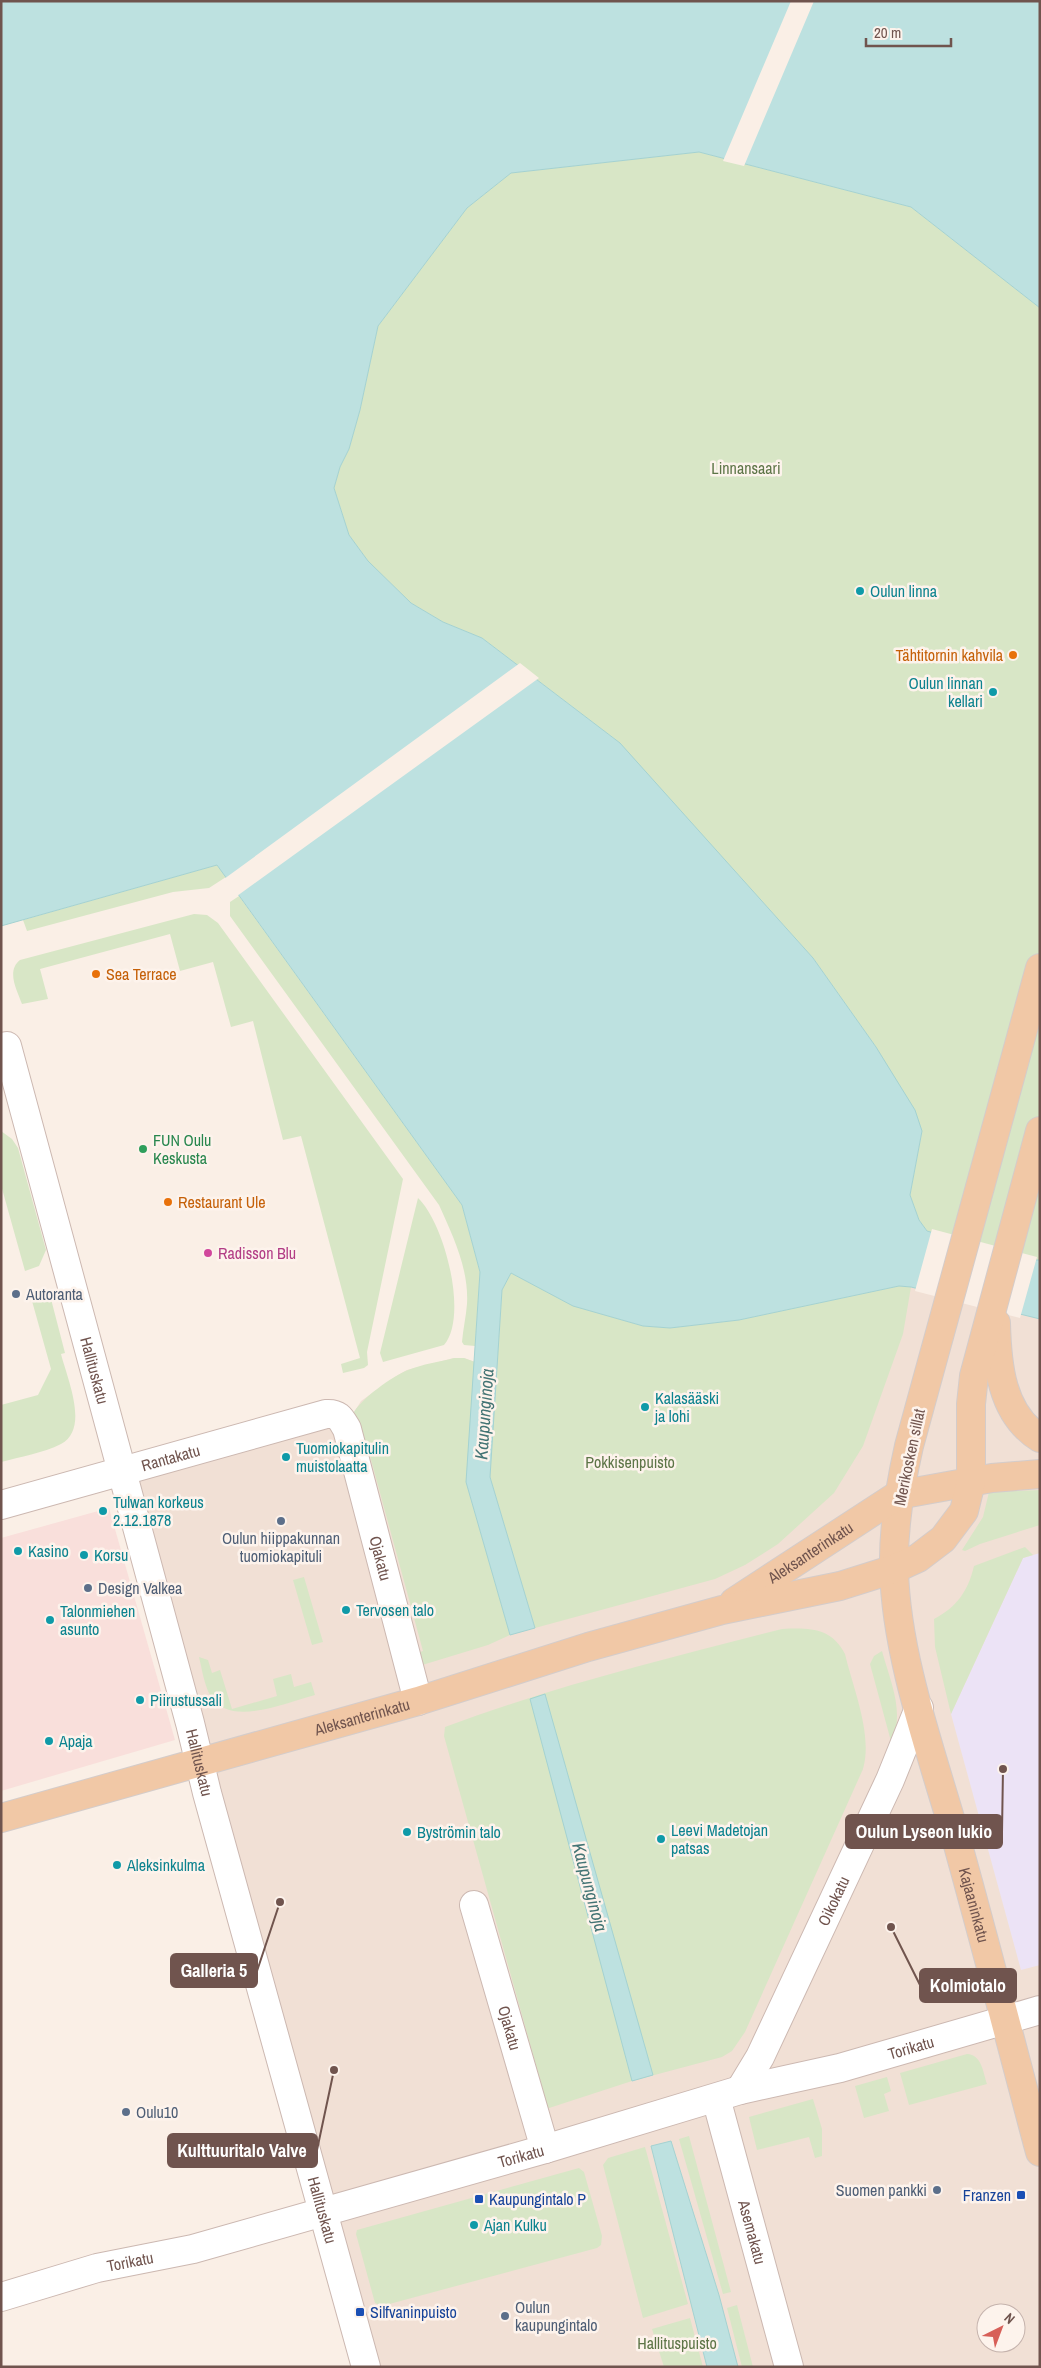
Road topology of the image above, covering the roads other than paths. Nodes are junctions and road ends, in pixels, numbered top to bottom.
1 (1040, 968) edge
2 (4, 1047) edge
3 (1040, 1131) edge
4 (989, 1352) junction
5 (340, 1417) joint
6 (1040, 1438) edge
7 (120, 1471) junction
8 (1040, 1474) edge
9 (972, 1482) junction
10 (898, 1495) junction
11 (1, 1505) edge
12 (894, 1569) junction
13 (722, 1610) junction
14 (418, 1701) junction
15 (919, 1708) junction
16 (200, 1762) junction
17 (1, 1818) edge
18 (474, 1904) dead end
19 (1040, 2010) edge
20 (1005, 2020) junction
21 (728, 2094) junction
22 (545, 2149) junction
23 (1040, 2152) edge
24 (323, 2212) junction
25 (1, 2297) edge
26 (366, 2367) edge
27 (789, 2367) edge

1 - 10 main road, Merikosken sillat
2 - 7 street, Hallituskatu
3 - 4 main road
4 - 6 main road
4 - 9 main road
5 - 7 street, Rantakatu
5 - 14 street, Ojakatu
7 - 11 street, Rantakatu
7 - 16 street, Hallituskatu
8 - 9 main road
9 - 10 main road
9 - 12 main road
10 - 12 main road, Merikosken sillat
10 - 13 main road, Aleksanterinkatu
12 - 13 main road, Aleksanterinkatu
12 - 15 main road, Kajaaninkatu
13 - 14 main road, Aleksanterinkatu
14 - 16 main road, Aleksanterinkatu
15 - 20 main road, Kajaaninkatu
15 - 21 street, Oikokatu
16 - 17 main road, Aleksanterinkatu
16 - 24 street, Hallituskatu
18 - 22 street, Ojakatu
19 - 20 street, Torikatu
20 - 21 street, Torikatu
20 - 23 main road, Kajaaninkatu
21 - 22 street, Torikatu
21 - 27 street, Asemakatu
22 - 24 street, Torikatu
24 - 25 street, Torikatu
24 - 26 street, Hallituskatu

